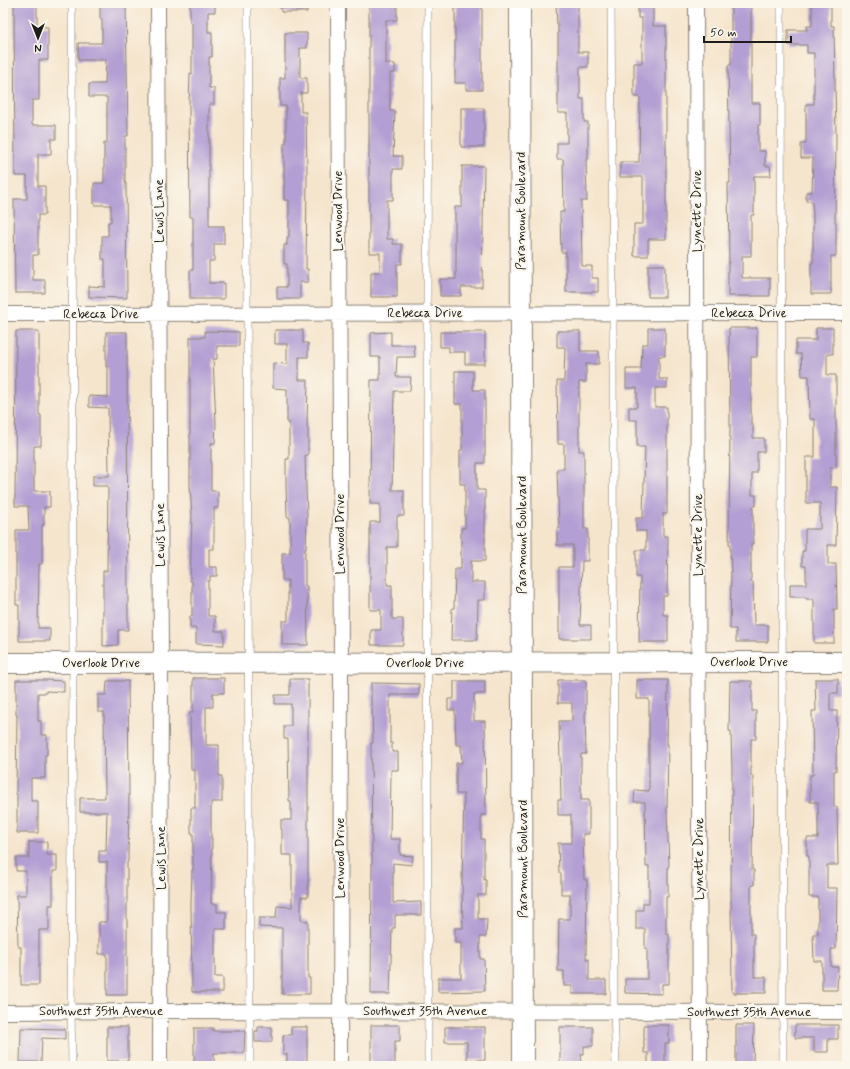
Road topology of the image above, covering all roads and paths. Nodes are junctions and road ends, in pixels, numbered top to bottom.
1 (72, 3) edge
2 (158, 3) edge
3 (248, 3) edge
4 (338, 3) edge
5 (428, 3) edge
6 (520, 3) edge
7 (611, 3) edge
8 (696, 3) edge
9 (781, 3) edge
10 (247, 313) junction
11 (338, 313) junction
12 (426, 313) junction
13 (522, 313) junction
14 (613, 313) junction
15 (698, 313) junction
16 (781, 313) junction
17 (847, 313) edge
18 (3, 314) edge
19 (73, 314) junction
20 (159, 314) junction
21 (613, 662) junction
22 (698, 662) junction
23 (783, 662) junction
24 (847, 662) edge
25 (3, 663) edge
26 (73, 663) junction
27 (161, 663) junction
28 (249, 663) junction
29 (341, 663) junction
30 (427, 663) junction
31 (523, 663) junction
32 (161, 1011) junction
33 (249, 1011) junction
34 (340, 1011) junction
35 (427, 1011) junction
36 (3, 1012) edge
37 (71, 1012) junction
38 (523, 1012) junction
39 (614, 1012) junction
40 (699, 1012) junction
41 (782, 1012) junction
42 (847, 1012) edge
43 (72, 1066) edge
44 (160, 1066) edge
45 (250, 1066) edge
46 (340, 1066) edge
47 (428, 1066) edge
48 (523, 1066) edge
49 (616, 1066) edge
50 (700, 1066) edge
51 (783, 1066) edge

1 - 19 lane
2 - 20 street, Lewis Lane
3 - 10 lane
4 - 11 street, Lenwood Drive
5 - 12 lane
6 - 13 main road, Paramount Boulevard
7 - 14 lane
8 - 15 street, Lynette Drive
9 - 16 lane
10 - 11 street, Rebecca Drive
10 - 20 street, Rebecca Drive
10 - 28 lane
11 - 12 street, Rebecca Drive
11 - 29 street, Lenwood Drive
12 - 13 street, Rebecca Drive
12 - 30 lane
13 - 14 street, Rebecca Drive
13 - 31 main road, Paramount Boulevard
14 - 15 street, Rebecca Drive
14 - 21 lane
15 - 16 street, Rebecca Drive
15 - 22 street, Lynette Drive
16 - 17 street, Rebecca Drive
16 - 23 lane
18 - 19 street, Rebecca Drive
19 - 20 street, Rebecca Drive
19 - 26 lane
20 - 27 street, Lewis Lane
21 - 22 main road, Overlook Drive
21 - 31 main road, Overlook Drive
21 - 39 lane
22 - 23 main road, Overlook Drive
22 - 40 street, Lynette Drive
23 - 24 main road, Overlook Drive
23 - 41 lane
25 - 26 main road, Overlook Drive
26 - 27 main road, Overlook Drive
26 - 37 lane
27 - 28 main road, Overlook Drive
27 - 32 street, Lewis Lane
28 - 29 main road, Overlook Drive
28 - 33 lane
29 - 30 main road, Overlook Drive
29 - 34 street, Lenwood Drive
30 - 31 main road, Overlook Drive
30 - 35 lane
31 - 38 main road, Paramount Boulevard
32 - 33 street, Southwest 35th Avenue
32 - 37 street, Southwest 35th Avenue
32 - 44 street, Lewis Lane
33 - 34 street, Southwest 35th Avenue
33 - 45 lane
34 - 35 street, Southwest 35th Avenue
34 - 46 street, Lenwood Drive
35 - 38 street, Southwest 35th Avenue
35 - 47 lane
36 - 37 street, Southwest 35th Avenue
37 - 43 lane
38 - 39 street, Southwest 35th Avenue
38 - 48 main road, Paramount Boulevard
39 - 40 street, Southwest 35th Avenue
39 - 49 lane
40 - 41 street, Southwest 35th Avenue
40 - 50 street, Lynette Drive
41 - 42 street, Southwest 35th Avenue
41 - 51 lane

